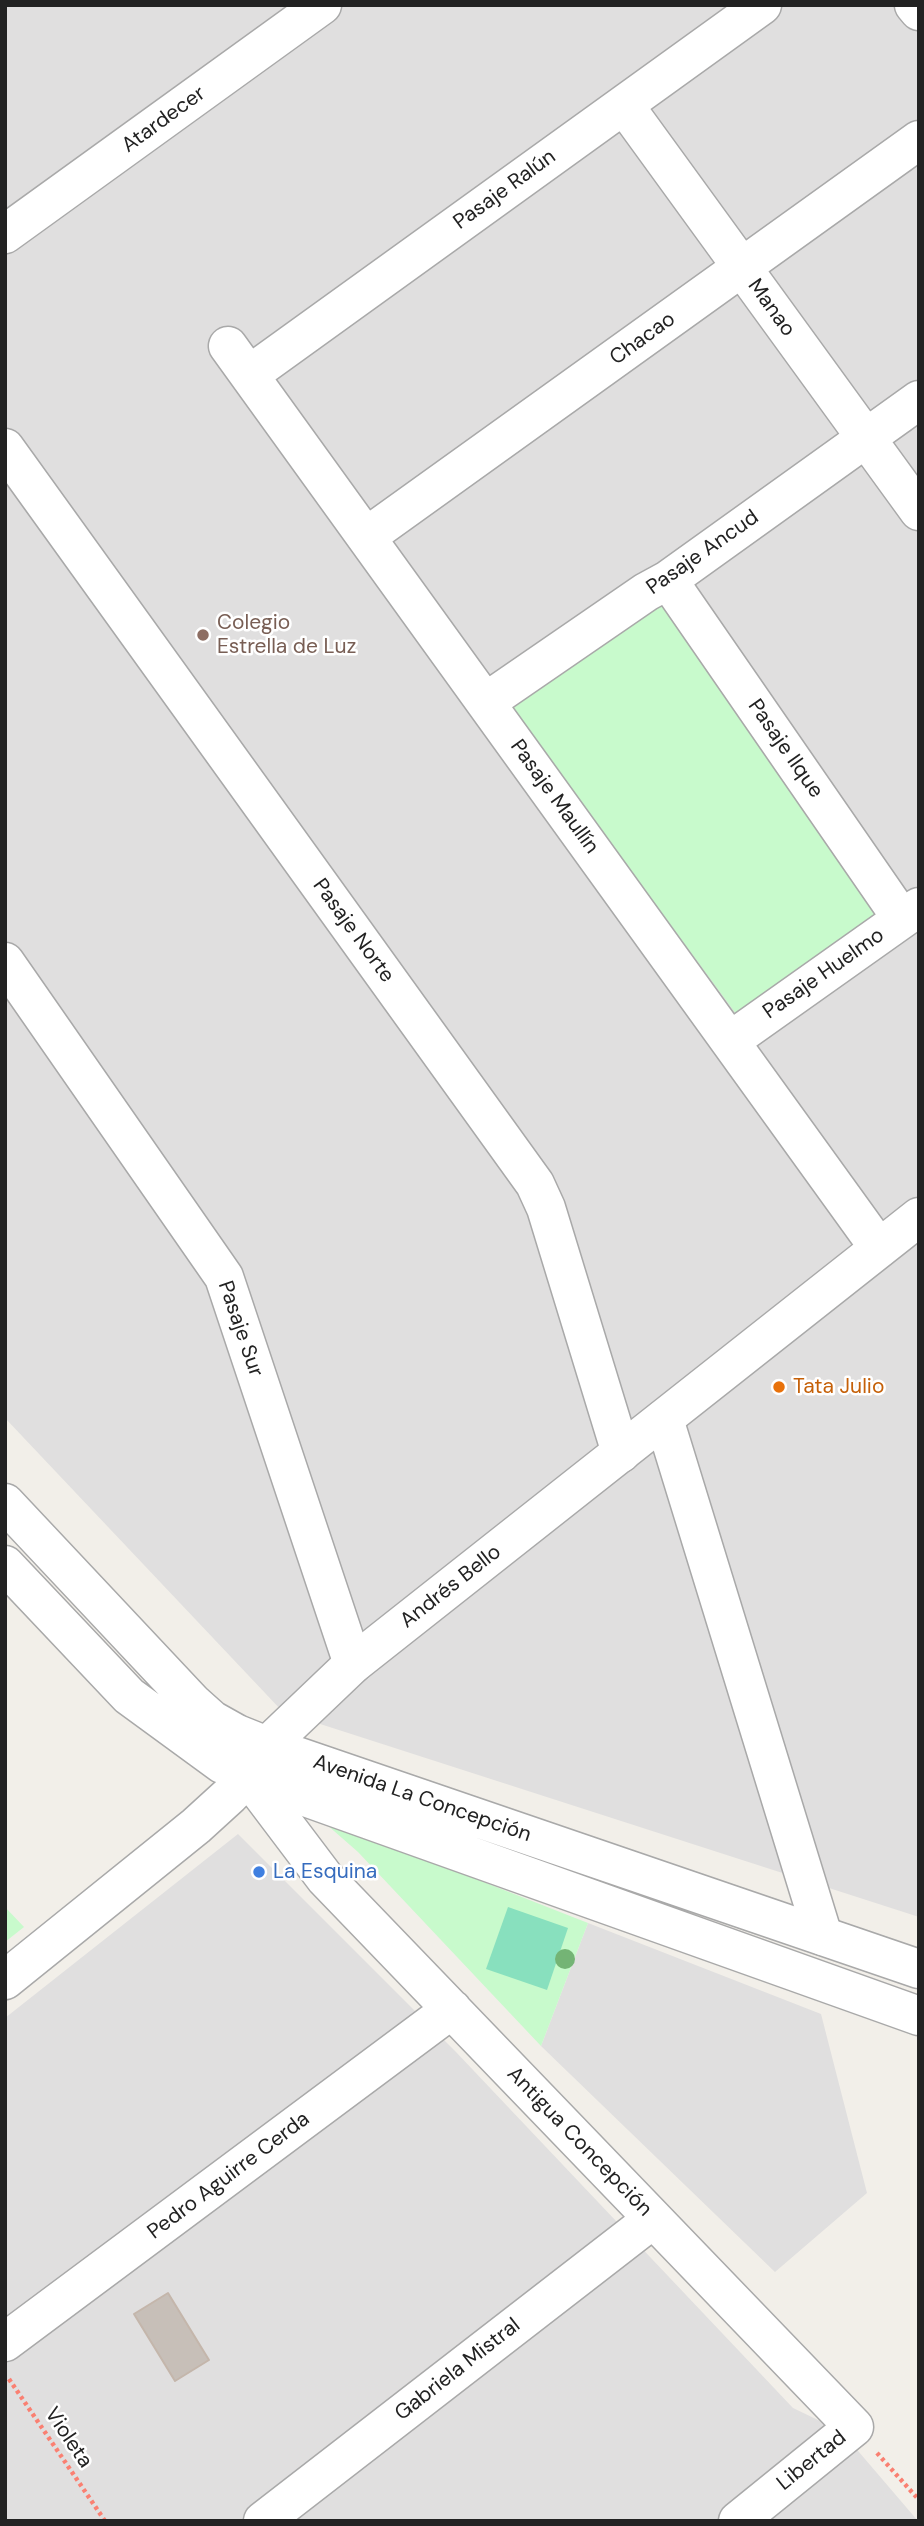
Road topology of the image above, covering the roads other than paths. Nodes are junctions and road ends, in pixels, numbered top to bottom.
1 (322, 5) edge
2 (762, 5) edge
3 (915, 5) edge
4 (919, 11) edge
5 (624, 105) junction
6 (919, 140) edge
7 (5, 234) edge
8 (742, 268) junction
9 (238, 361) joint
10 (919, 400) edge
11 (866, 438) junction
12 (5, 448) edge
13 (919, 511) edge
14 (366, 537) junction
15 (668, 580) junction
16 (486, 702) junction
17 (911, 913) edge
18 (5, 962) edge
19 (730, 1041) junction
20 (919, 1217) edge
21 (879, 1248) junction
22 (664, 1419) junction
23 (621, 1453) junction
24 (5, 1503) edge
25 (5, 1565) edge
26 (354, 1664) junction
27 (257, 1761) junction
28 (823, 1936) junction
29 (919, 1969) edge
30 (5, 1980) edge
31 (452, 2009) junction
32 (919, 2016) edge
33 (653, 2219) junction
34 (5, 2342) edge
35 (854, 2427) joint
36 (263, 2521) edge
37 (738, 2521) edge

1 - 7 street, Atardecer
2 - 5 street, Pasaje Ralún
3 - 4 street
5 - 8 street, Manao
5 - 9 street, Pasaje Ralún
6 - 8 street, Chacao
8 - 11 street, Manao
8 - 14 street, Chacao
9 - 14 street, Pasaje Maullín
10 - 11 street, Pasaje Ancud
11 - 13 street, Manao
11 - 15 street, Pasaje Ancud
12 - 23 street, Pasaje Norte
14 - 16 street, Pasaje Maullín
15 - 16 street, Pasaje Ancud
15 - 17 street, Pasaje Ilque
16 - 19 street, Pasaje Maullín
17 - 19 street, Pasaje Huelmo
18 - 26 street, Pasaje Sur
19 - 21 street, Pasaje Maullín
20 - 21 street, Andrés Bello
21 - 22 street, Andrés Bello
22 - 23 street, Andrés Bello
22 - 28 street
23 - 26 street, Andrés Bello
24 - 27 street, Avenida La Concepción
25 - 27 street, Avenida La Concepción
26 - 27 street, Andrés Bello
27 - 28 street, Avenida La Concepción
27 - 30 street, Andrés Bello
27 - 31 street, Antigua Concepción
27 - 32 street, Avenida La Concepción
28 - 29 street, Avenida La Concepción
31 - 33 street, Antigua Concepción
31 - 34 street, Pedro Aguirre Cerda
33 - 35 street, Antigua Concepción
33 - 36 street, Gabriela Mistral
35 - 37 street, Libertad

